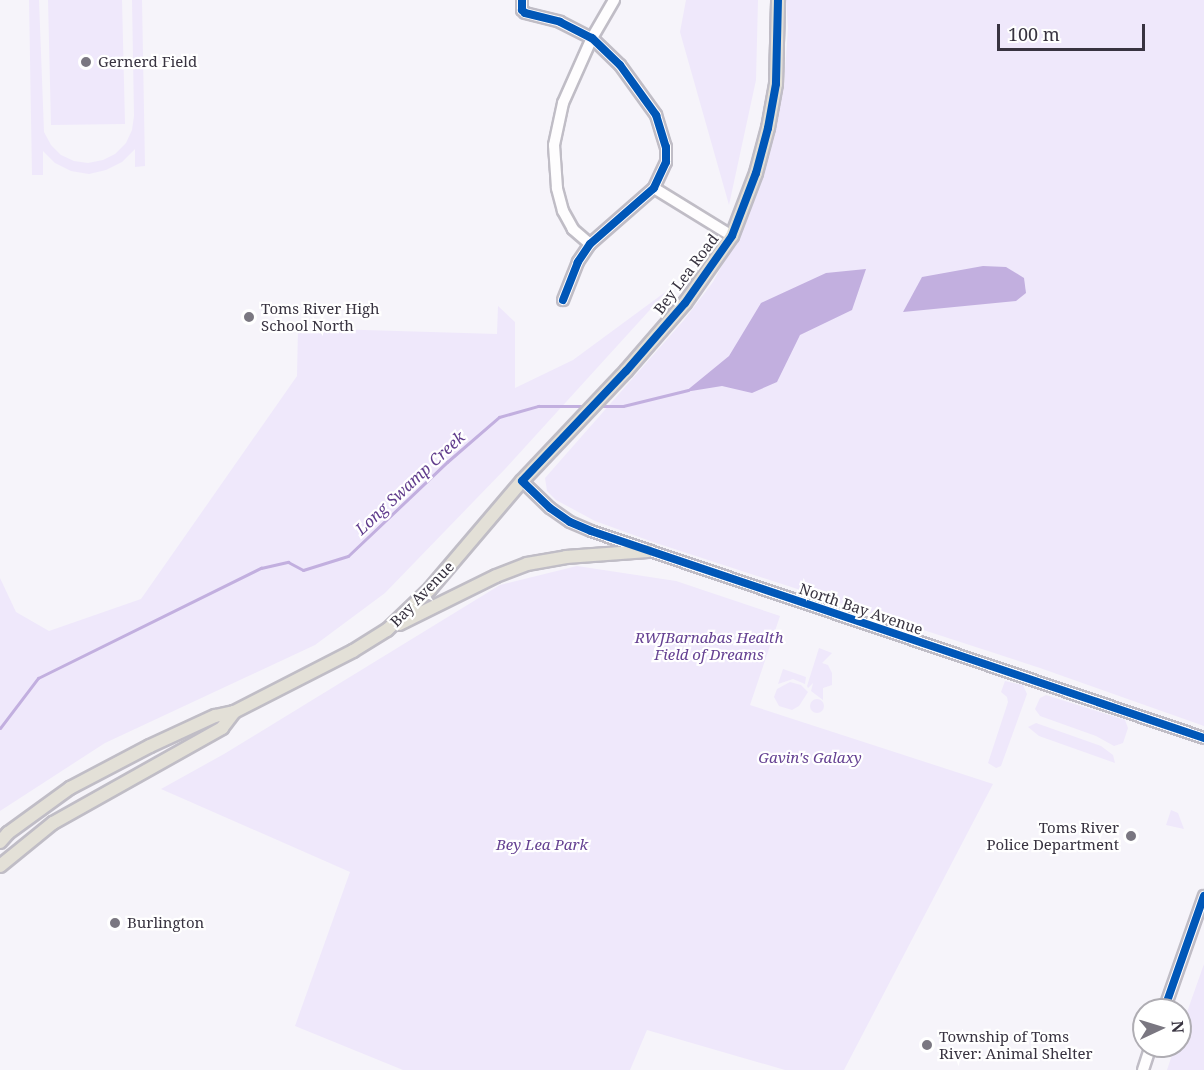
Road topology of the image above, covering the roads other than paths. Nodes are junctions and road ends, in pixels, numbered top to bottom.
1 (522, 0) edge
2 (614, 0) edge
3 (778, 0) edge
4 (592, 38) junction
5 (654, 188) junction
6 (732, 236) junction
7 (590, 244) junction
8 (563, 300) dead end
9 (522, 481) junction
10 (648, 551) junction
11 (387, 630) junction
12 (234, 712) junction
13 (1204, 738) edge
14 (0, 842) edge
15 (0, 866) edge
16 (1204, 896) edge
17 (1168, 998) edge

1 - 4 street
2 - 4 street
3 - 6 main road, Bey Lea Road
4 - 5 street
4 - 7 street
5 - 6 street
5 - 7 street
6 - 9 main road, Bey Lea Road
7 - 8 street
9 - 10 street, North Bay Avenue
9 - 11 main road, Bay Avenue
10 - 11 main road
10 - 13 street, North Bay Avenue
11 - 12 main road, Bay Avenue
12 - 14 main road, Bay Avenue
12 - 15 main road, Bay Avenue
16 - 17 street

